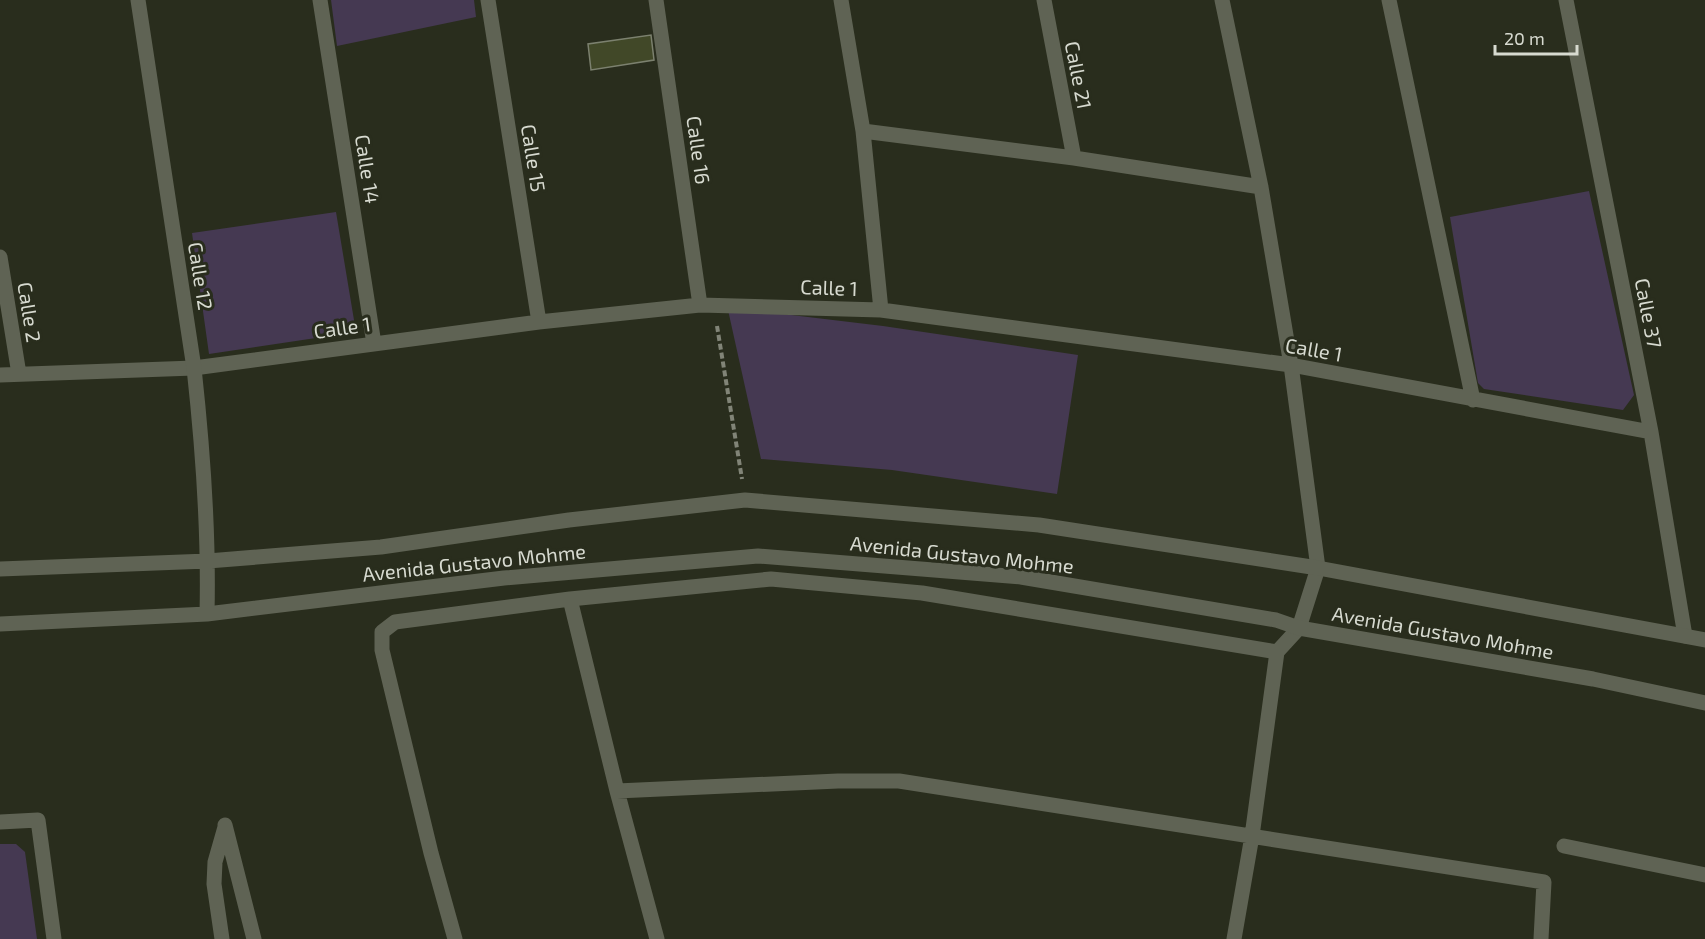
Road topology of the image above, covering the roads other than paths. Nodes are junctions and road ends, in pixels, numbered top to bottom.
1 (138, 0) edge
2 (320, 0) edge
3 (489, 0) edge
4 (656, 0) edge
5 (841, 0) edge
6 (1044, 0) edge
7 (1222, 0) edge
8 (1389, 0) edge
9 (1566, 0) edge
10 (863, 131) junction
11 (1074, 158) junction
12 (1261, 187) junction
13 (0, 256) edge
14 (707, 305) junction
15 (882, 310) junction
16 (539, 322) junction
17 (374, 344) junction
18 (1292, 365) junction
19 (194, 368) junction
20 (19, 374) junction
21 (0, 375) edge
22 (1473, 400) junction
23 (1651, 432) junction
24 (208, 561) junction
25 (1318, 568) junction
26 (0, 569) edge
27 (570, 598) junction
28 (207, 614) junction
29 (0, 624) edge
30 (1299, 627) junction
31 (1685, 636) junction
32 (1705, 640) edge
33 (1277, 652) junction
34 (1705, 703) edge
35 (617, 791) junction
36 (0, 822) edge
37 (1252, 837) junction
38 (1564, 846) dead end
39 (1705, 875) edge
40 (54, 939) edge
41 (222, 939) edge
42 (254, 939) edge
43 (455, 939) edge
44 (657, 939) edge
45 (1233, 939) edge
46 (1541, 939) edge

1 - 19 street, Calle 12
2 - 17 street, Calle 14
3 - 16 street, Calle 15
4 - 14 street, Calle 16
5 - 10 street
6 - 11 street, Calle 21
7 - 12 street
8 - 22 street
9 - 23 street, Calle 37
10 - 11 street
10 - 15 street
11 - 12 street
12 - 18 street
13 - 20 street, Calle 2
14 - 15 street, Calle 1
14 - 16 street, Calle 1
15 - 18 street, Calle 1
16 - 17 street, Calle 1
17 - 19 street, Calle 1
18 - 22 street, Calle 1
18 - 25 street
19 - 20 street, Calle 1
19 - 24 street, Calle 12
20 - 21 street, Calle 1
22 - 23 street, Calle 1
23 - 31 street, Calle 37
24 - 25 street, Avenida Gustavo Mohme
24 - 26 street, Avenida Gustavo Mohme
24 - 28 street
25 - 30 street
25 - 31 street, Avenida Gustavo Mohme
27 - 33 street
27 - 35 street
27 - 43 street
28 - 29 street, Avenida Gustavo Mohme
28 - 30 street, Avenida Gustavo Mohme
30 - 33 street
30 - 34 street, Avenida Gustavo Mohme
31 - 32 street, Avenida Gustavo Mohme
33 - 37 street
35 - 37 street
35 - 44 street
36 - 40 street
37 - 45 street
37 - 46 street
38 - 39 street
41 - 42 street

